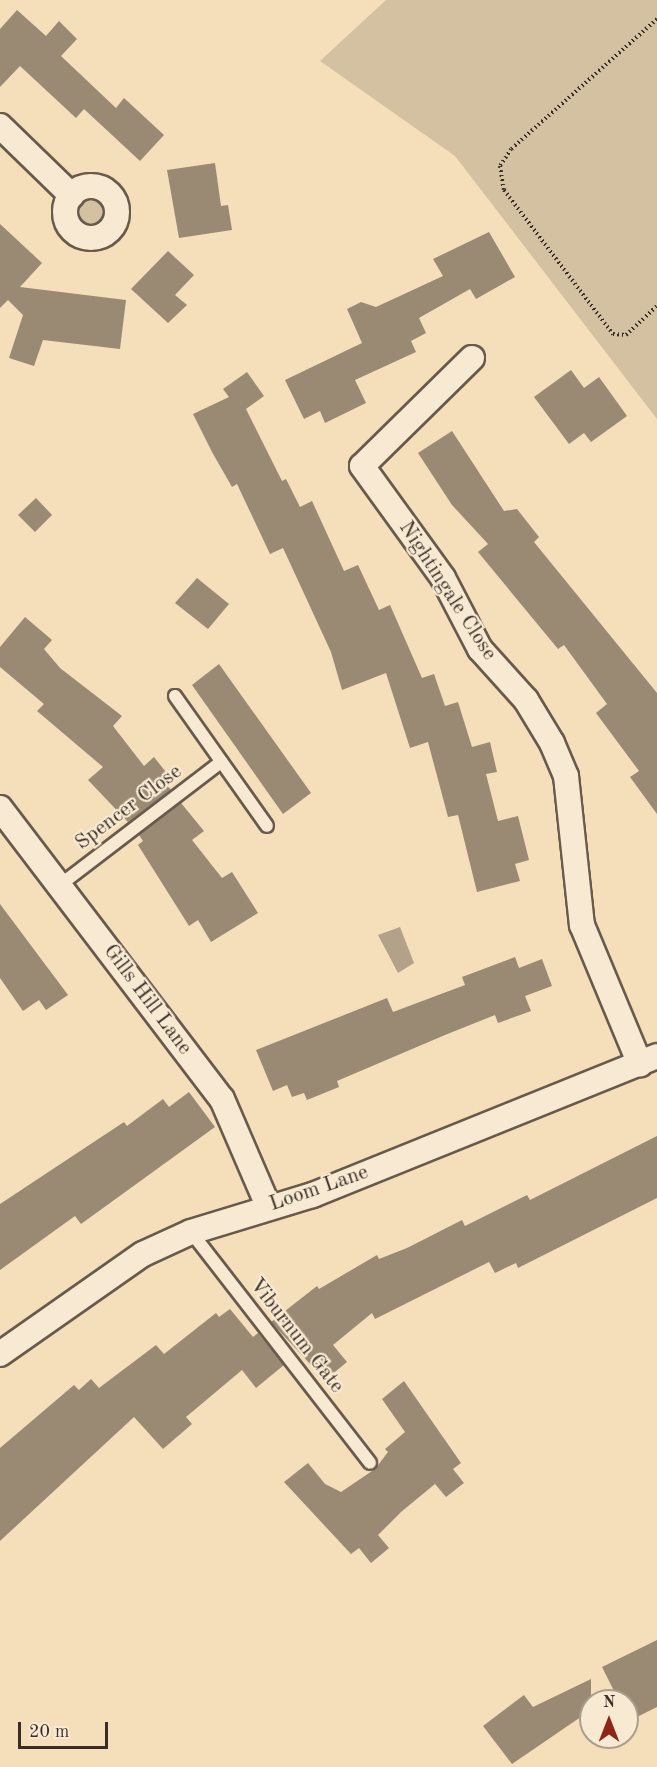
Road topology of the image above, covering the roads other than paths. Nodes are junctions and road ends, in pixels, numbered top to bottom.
1 (0, 126) edge
2 (72, 195) dead end
3 (472, 358) dead end
4 (175, 696) dead end
5 (221, 762) junction
6 (0, 808) edge
7 (267, 826) dead end
8 (60, 885) junction
9 (649, 1060) edge
10 (268, 1206) junction
11 (191, 1232) junction
12 (0, 1354) edge
13 (370, 1463) dead end

1 - 2 street
3 - 9 street, Nightingale Close
4 - 5 lane
5 - 7 lane
5 - 8 lane, Spencer Close
6 - 8 street, Gills Hill Lane
8 - 10 street, Gills Hill Lane
9 - 10 street, Loom Lane
10 - 11 street, Loom Lane
11 - 12 street, Loom Lane
11 - 13 lane, Viburnum Gate

